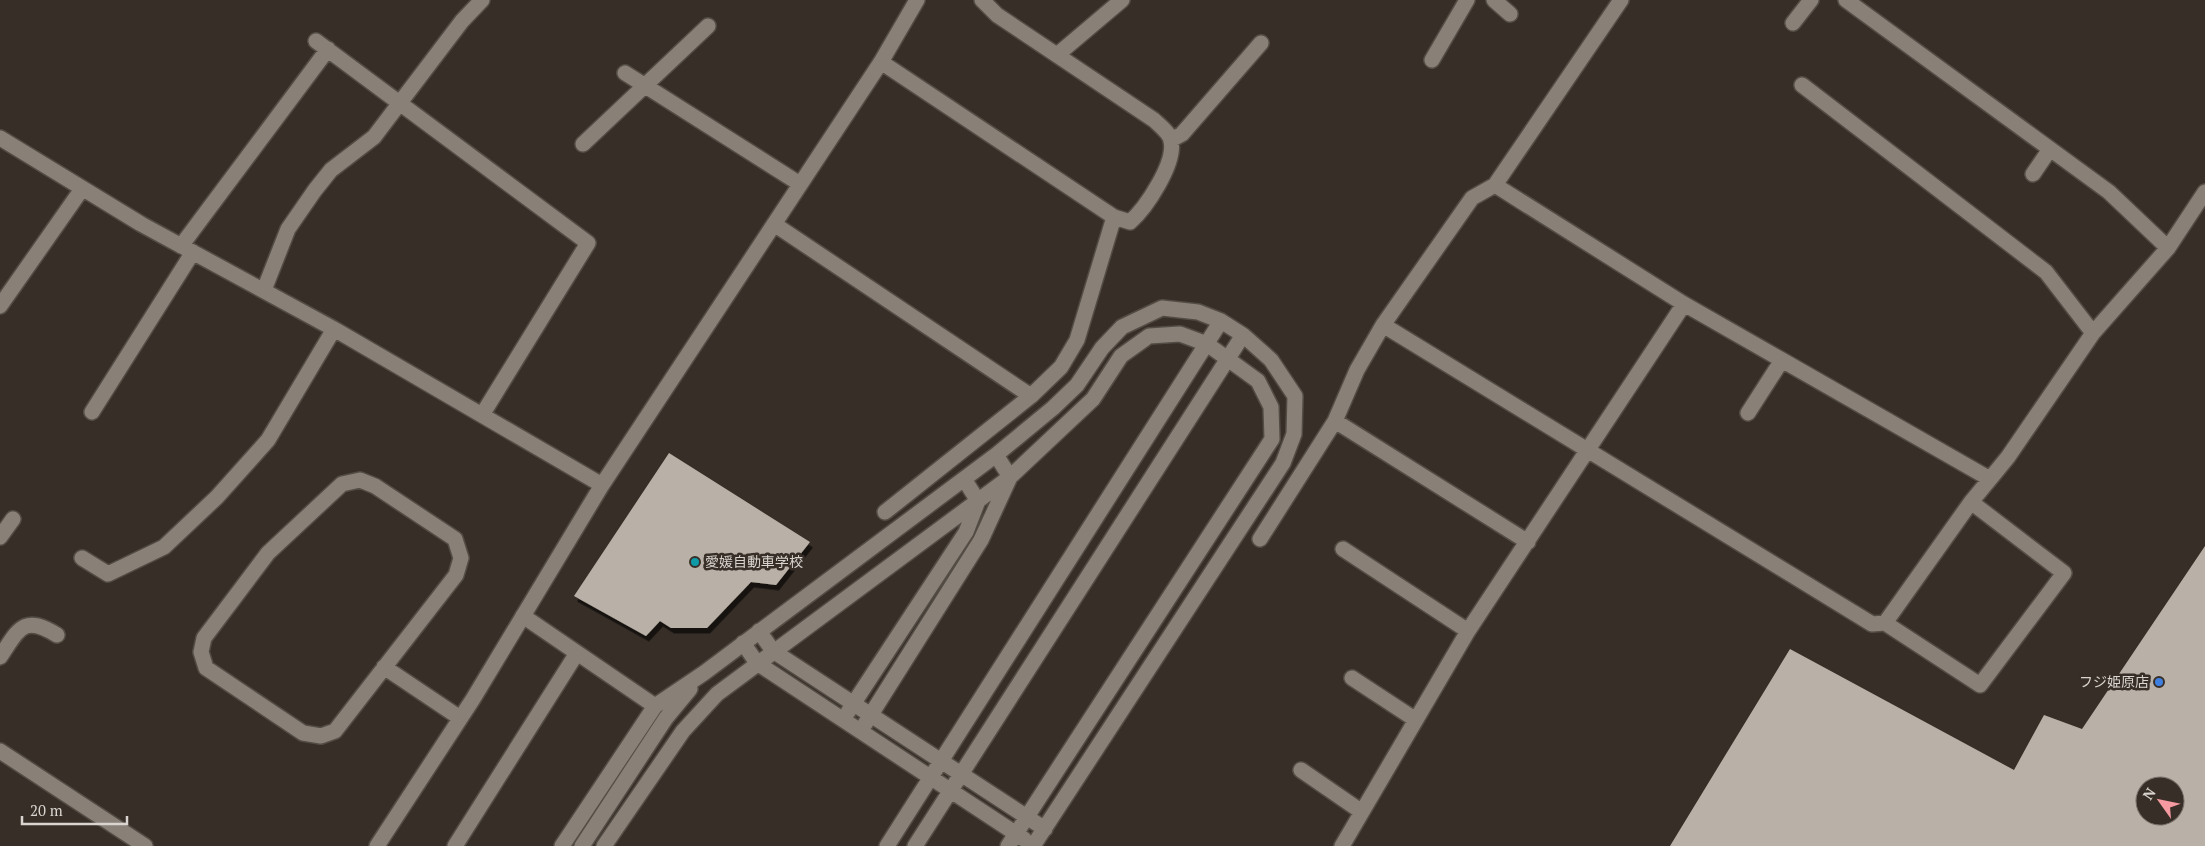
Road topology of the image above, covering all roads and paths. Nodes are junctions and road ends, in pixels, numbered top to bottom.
1 (482, 0) edge
2 (917, 0) edge
3 (982, 0) edge
4 (1122, 0) edge
5 (1466, 0) edge
6 (1494, 0) edge
7 (1621, 0) edge
8 (1810, 0) edge
9 (1846, 0) edge
10 (1510, 14) dead end
11 (1793, 24) dead end
12 (708, 26) dead end
13 (1261, 43) dead end
14 (1057, 55) junction
15 (1432, 60) dead end
16 (881, 62) junction
17 (625, 73) dead end
18 (1802, 85) dead end
19 (645, 86) junction
20 (400, 102) junction
21 (0, 138) edge
22 (1171, 140) junction
23 (583, 144) dead end
24 (2050, 149) junction
25 (2032, 174) dead end
26 (800, 184) junction
27 (1495, 185) junction
28 (82, 189) junction
29 (2205, 192) edge
30 (1114, 217) junction
31 (774, 224) junction
32 (2168, 248) junction
33 (187, 249) junction
34 (264, 290) junction
35 (1684, 304) junction
36 (0, 306) edge
37 (1221, 321) junction
38 (1383, 326) junction
39 (334, 329) junction
40 (2093, 333) junction
41 (1243, 335) junction
42 (1207, 344) junction
43 (1228, 358) junction
44 (1782, 360) junction
45 (1031, 396) junction
46 (92, 412) dead end
47 (1748, 413) dead end
48 (482, 416) junction
49 (1335, 421) junction
50 (1587, 452) junction
51 (996, 455) junction
52 (1010, 477) junction
53 (964, 479) junction
54 (1990, 479) junction
55 (602, 485) junction
56 (978, 501) junction
57 (1971, 502) junction
58 (885, 512) dead end
59 (13, 519) dead end
60 (0, 537) edge
61 (1260, 540) dead end
62 (1528, 542) junction
63 (1343, 549) dead end
64 (82, 558) dead end
65 (523, 616) junction
66 (1885, 622) junction
67 (759, 631) junction
68 (1468, 631) junction
69 (57, 635) dead end
70 (743, 644) junction
71 (773, 652) junction
72 (577, 653) junction
73 (0, 657) edge
74 (758, 663) junction
75 (384, 667) junction
76 (704, 672) junction
77 (1352, 678) dead end
78 (854, 704) junction
79 (655, 706) junction
80 (871, 715) junction
81 (460, 718) junction
82 (843, 720) junction
83 (1416, 720) junction
84 (860, 731) junction
85 (0, 752) edge
86 (941, 761) junction
87 (1301, 770) dead end
88 (961, 774) junction
89 (931, 778) junction
90 (951, 790) junction
91 (1362, 812) junction
92 (1026, 817) junction
93 (1046, 829) junction
94 (1012, 840) edge
95 (562, 845) edge
96 (145, 846) edge
97 (377, 846) edge
98 (455, 846) edge
99 (582, 846) edge
100 (604, 846) edge
101 (887, 846) edge
102 (915, 846) edge
103 (1034, 846) edge
104 (1342, 846) edge

1 - 20 street
2 - 16 street
3 - 14 street
4 - 14 street
5 - 15 street
6 - 10 street
7 - 27 street
8 - 11 street
9 - 24 street
12 - 19 street
13 - 22 street
14 - 22 street
16 - 26 street
16 - 30 street
17 - 19 street
18 - 40 street
19 - 23 street
19 - 26 street
20 - 33 street
20 - 34 street
20 - 48 street
21 - 28 street
22 - 30 street
24 - 25 street
24 - 32 street
26 - 31 street
27 - 35 street
27 - 38 street
28 - 33 street
28 - 36 street
29 - 32 street
30 - 45 street
31 - 45 street
31 - 55 street
32 - 40 street
33 - 34 street
33 - 46 street
34 - 39 street
35 - 44 street
35 - 50 street
37 - 41 street
37 - 42 street
37 - 51 street
38 - 49 street
38 - 50 street
39 - 48 street
39 - 64 street
40 - 54 street
41 - 43 street
41 - 93 street
42 - 43 street
42 - 52 street
42 - 86 street
43 - 88 street
43 - 92 street
44 - 47 street
44 - 54 street
45 - 58 street
48 - 55 street
49 - 61 street
49 - 62 street
50 - 62 street
50 - 66 street
51 - 52 street
51 - 53 street
52 - 56 street
52 - 80 street
53 - 56 street
53 - 67 street
54 - 57 street
55 - 65 street
56 - 71 street
56 - 78 street
57 - 66 street
57 - 66 street
59 - 60 street
62 - 68 street
63 - 68 street
65 - 72 street
65 - 81 street
67 - 70 street
67 - 71 street
68 - 83 street
69 - 73 street
70 - 74 street
70 - 76 street
71 - 74 street
71 - 78 street
72 - 79 street
72 - 98 street
74 - 82 street
74 - 100 street
75 - 75 street
75 - 81 street
76 - 79 street
76 - 99 street
77 - 83 street
78 - 80 street
78 - 82 street
79 - 95 street
80 - 84 street
80 - 86 street
81 - 97 street
82 - 84 street
83 - 91 street
84 - 89 street
85 - 96 street
86 - 88 street
86 - 89 street
87 - 91 street
88 - 90 street
88 - 92 street
89 - 90 street
89 - 101 street
90 - 94 street
90 - 102 street
91 - 104 street
92 - 93 street
92 - 94 street
93 - 103 street
94 - 103 street

